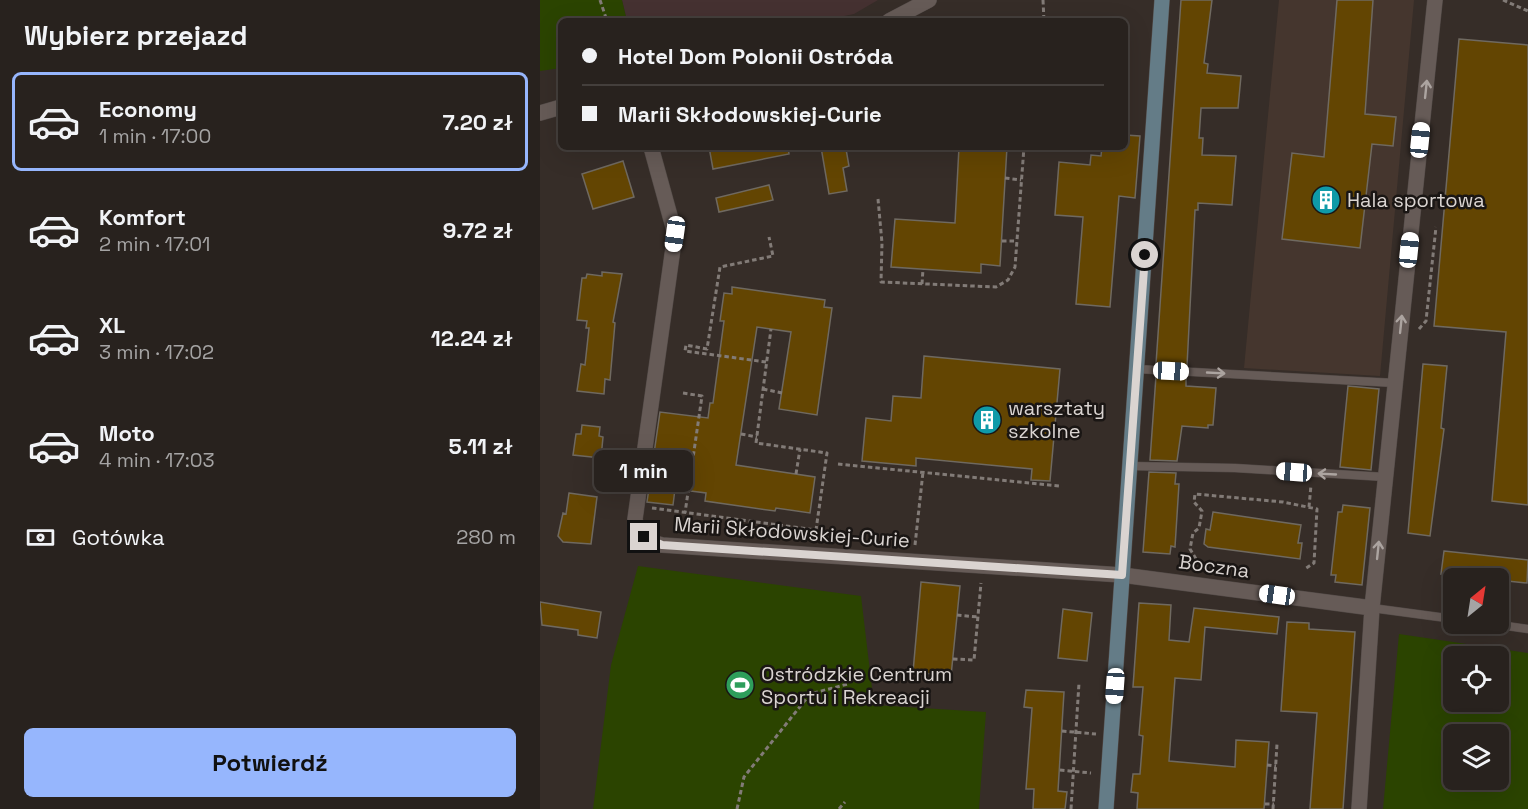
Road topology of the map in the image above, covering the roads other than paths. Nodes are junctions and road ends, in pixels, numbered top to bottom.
1 (929, 0) edge
2 (1162, 0) edge
3 (1435, 0) edge
4 (895, 18) edge
5 (558, 109) edge
6 (540, 113) edge
7 (652, 150) edge
8 (1137, 369) junction
9 (1395, 382) junction
10 (1130, 466) junction
11 (1385, 477) junction
12 (1122, 575) junction
13 (1372, 608) junction
14 (1443, 618) edge
15 (1509, 626) edge
16 (1528, 628) edge
17 (1106, 809) edge
18 (1359, 809) edge

1 - 4 street
2 - 8 street
9 -> 3 street
5 - 6 street
7 - 12 street, Marii Skłodowskiej-Curie
8 -> 9 lane
8 - 10 street
9 - 11 street
11 -> 10 lane
10 - 12 street
13 -> 11 street
12 - 13 street, Boczna
12 - 17 street
13 - 14 lane
13 - 18 street
15 - 16 lane

